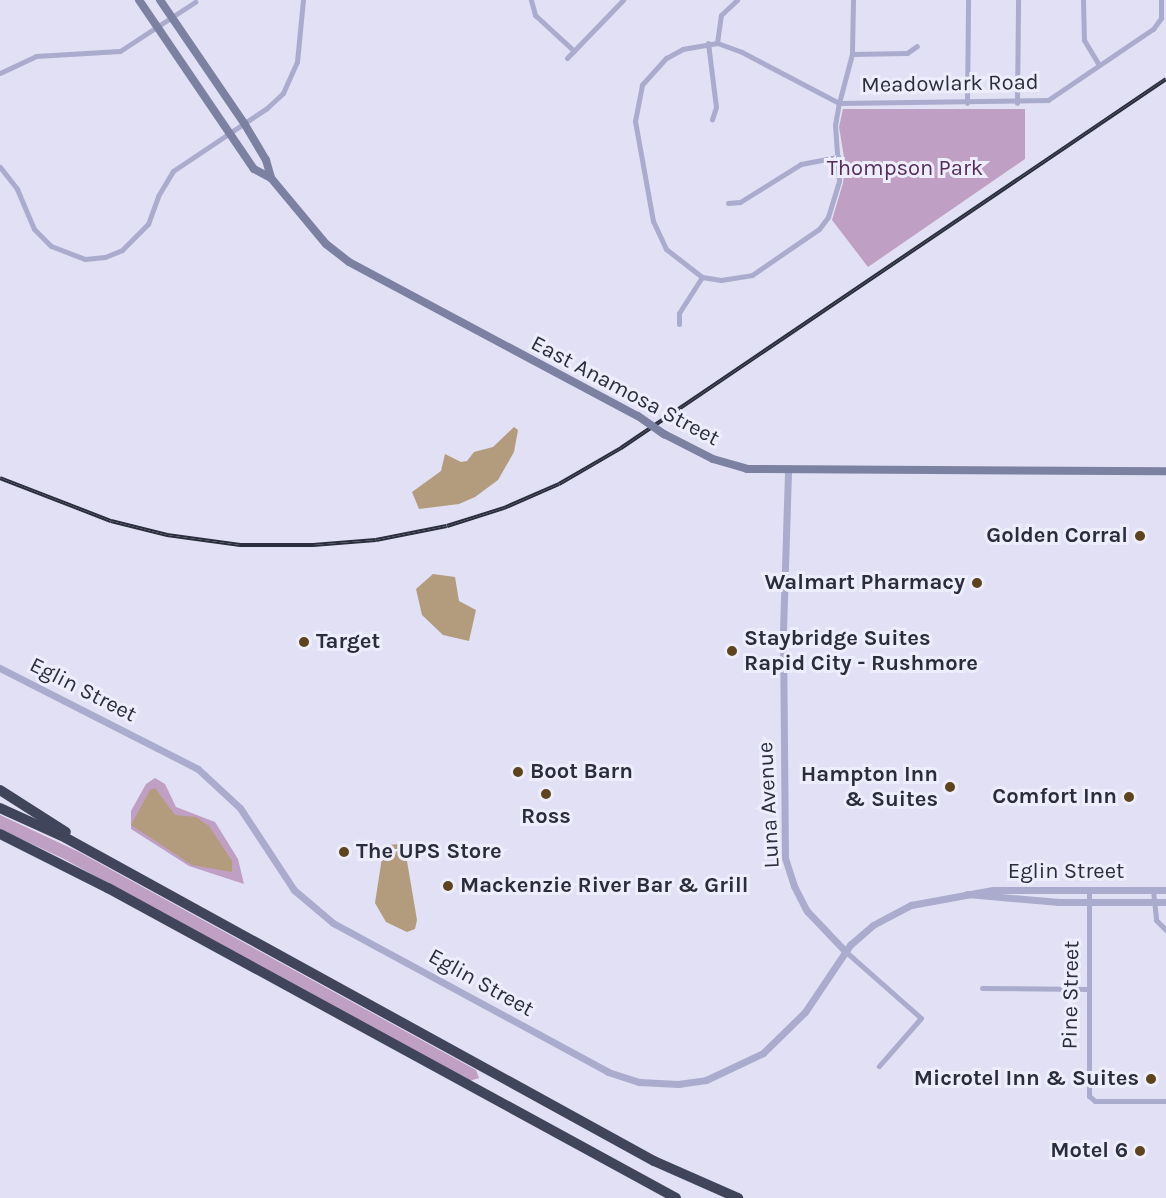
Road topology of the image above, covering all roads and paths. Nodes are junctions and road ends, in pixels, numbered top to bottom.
1 (139, 0) edge
2 (160, 0) edge
3 (303, 0) edge
4 (531, 0) edge
5 (623, 0) edge
6 (738, 0) edge
7 (853, 0) edge
8 (968, 0) edge
9 (1018, 0) edge
10 (1083, 0) edge
11 (1161, 0) edge
12 (195, 2) dead end
13 (173, 17) junction
14 (158, 27) junction
15 (708, 43) junction
16 (717, 44) junction
17 (917, 46) dead end
18 (574, 51) junction
19 (852, 54) junction
20 (567, 58) dead end
21 (1099, 65) junction
22 (0, 73) edge
23 (839, 102) junction
24 (967, 103) junction
25 (1017, 104) junction
26 (712, 119) dead end
27 (244, 123) junction
28 (230, 133) junction
29 (838, 157) junction
30 (0, 167) edge
31 (270, 178) junction
32 (728, 203) dead end
33 (702, 277) junction
34 (679, 324) dead end
35 (1166, 471) edge
36 (788, 472) junction
37 (0, 668) edge
38 (0, 790) edge
39 (0, 808) edge
40 (0, 834) edge
41 (0, 842) edge
42 (137, 877) junction
43 (1089, 890) junction
44 (1153, 890) junction
45 (1166, 890) edge
46 (967, 894) junction
47 (1089, 902) junction
48 (1153, 902) junction
49 (1166, 902) edge
50 (1166, 930) edge
51 (214, 946) junction
52 (845, 951) junction
53 (982, 988) dead end
54 (1088, 988) junction
55 (879, 1066) dead end
56 (1166, 1101) edge
57 (676, 1198) edge
58 (738, 1198) edge

1 - 14 main road, East Anamosa Street
2 - 13 main road, East Anamosa Street
3 - 27 street
4 - 18 street
5 - 18 street
6 - 16 street
7 - 19 street
8 - 24 street
9 - 25 street
10 - 21 street
11 - 21 street, Meadowlark Road
12 - 13 street
13 - 14 street
13 - 27 main road, East Anamosa Street
14 - 22 street
14 - 28 main road, East Anamosa Street
15 - 16 street, Meadowlark Road
15 - 26 street
15 - 33 street, Meadowlark Road
16 - 23 street, Meadowlark Road
17 - 19 street
18 - 20 street
19 - 23 street
21 - 25 street, Meadowlark Road
23 - 24 street, Meadowlark Road
23 - 29 street, Meadowlark Road
24 - 25 street, Meadowlark Road
27 - 28 street
27 - 31 main road, East Anamosa Street
28 - 30 street
28 - 31 main road, East Anamosa Street
29 - 32 street
29 - 33 street, Meadowlark Road
31 - 36 main road, East Anamosa Street, bridge
33 - 34 street
35 - 36 main road, East Anamosa Street
36 - 52 street, Luna Avenue
37 - 52 street, Eglin Street
38 - 42 highway
39 - 42 highway
40 - 51 highway
41 - 51 highway
42 - 58 highway
43 - 44 street, Eglin Street
43 - 46 street, Eglin Street
43 - 47 street, Pine Street
44 - 45 street, Eglin Street
44 - 48 street
46 - 47 street, Eglin Street
46 - 52 street, Eglin Street
47 - 48 street, Eglin Street
47 - 54 street, Pine Street
48 - 49 street, Eglin Street
48 - 50 street
51 - 57 highway
52 - 55 street, Luna Avenue
53 - 54 street
54 - 56 street, Pine Street

